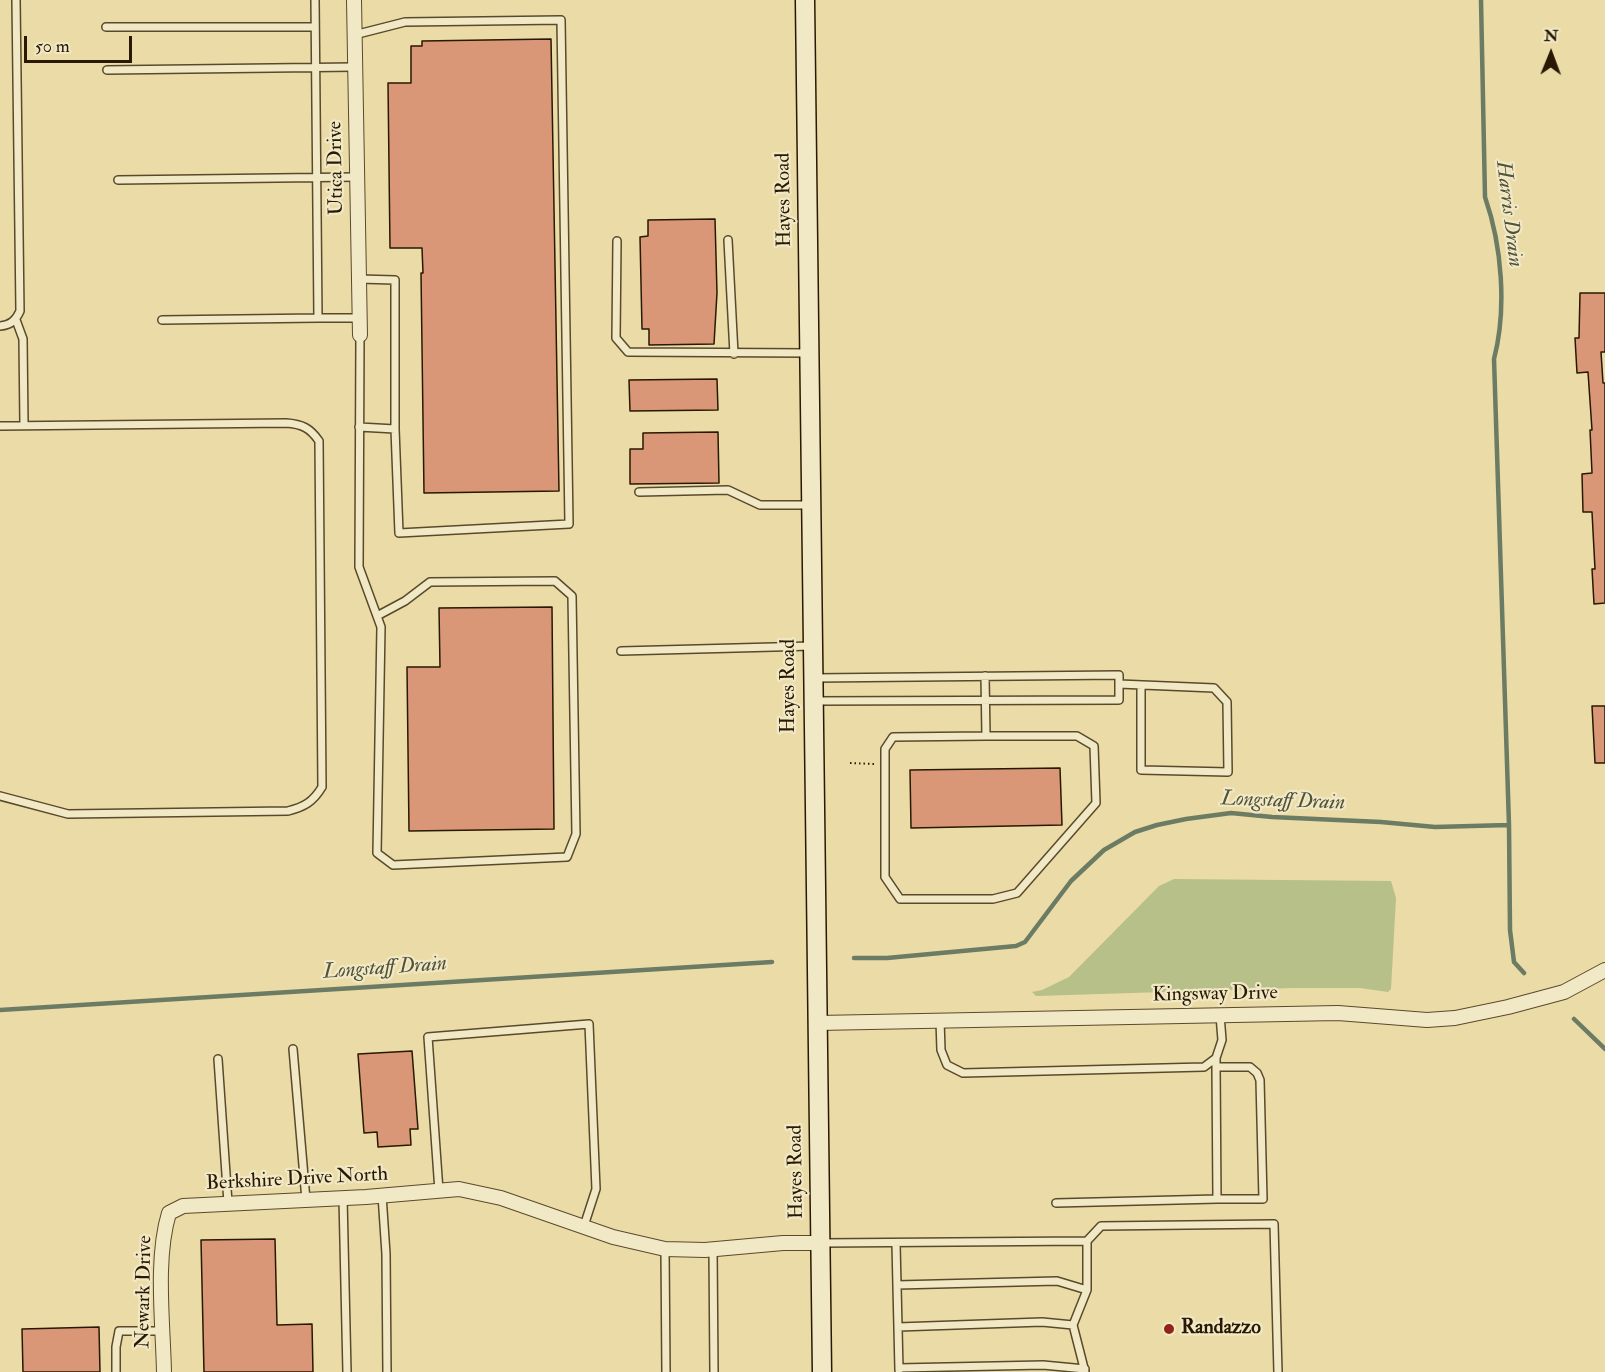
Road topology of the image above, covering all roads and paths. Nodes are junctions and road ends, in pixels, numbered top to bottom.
1 (16, 0) edge
2 (315, 0) edge
3 (354, 0) edge
4 (805, 0) edge
5 (106, 27) dead end
6 (315, 27) junction
7 (354, 35) junction
8 (315, 67) junction
9 (355, 67) junction
10 (107, 70) dead end
11 (317, 177) junction
12 (357, 177) junction
13 (118, 180) dead end
14 (728, 240) dead end
15 (617, 241) dead end
16 (359, 279) junction
17 (318, 318) junction
18 (359, 318) junction
19 (16, 320) junction
20 (162, 320) dead end
21 (0, 326) edge
22 (360, 335) joint
23 (809, 353) junction
24 (734, 354) junction
25 (24, 425) junction
26 (0, 426) edge
27 (359, 428) junction
28 (395, 429) junction
29 (639, 492) dead end
30 (810, 506) junction
31 (377, 616) junction
32 (812, 646) junction
33 (621, 651) dead end
34 (985, 676) junction
35 (812, 678) junction
36 (1119, 684) junction
37 (1141, 685) junction
38 (812, 701) junction
39 (985, 701) junction
40 (986, 736) junction
41 (850, 764) dead end
42 (885, 764) junction
43 (0, 796) edge
44 (1605, 970) edge
45 (1220, 1015) junction
46 (940, 1020) junction
47 (818, 1023) junction
48 (293, 1049) dead end
49 (1216, 1058) junction
50 (218, 1059) dead end
51 (1216, 1067) junction
52 (434, 1192) junction
53 (382, 1195) junction
54 (343, 1198) junction
55 (1217, 1199) junction
56 (306, 1200) junction
57 (228, 1203) junction
58 (1056, 1203) dead end
59 (169, 1213) joint
60 (584, 1226) junction
61 (1088, 1241) junction
62 (820, 1243) junction
63 (896, 1244) junction
64 (665, 1249) junction
65 (713, 1249) junction
66 (897, 1285) junction
67 (1087, 1290) junction
68 (1073, 1325) junction
69 (898, 1327) junction
70 (163, 1331) junction
71 (899, 1370) edge
72 (1085, 1370) edge
73 (116, 1372) edge
74 (164, 1372) edge
75 (347, 1372) edge
76 (387, 1372) edge
77 (666, 1372) edge
78 (714, 1372) edge
79 (822, 1372) edge
80 (1278, 1372) edge

1 - 19 lane
2 - 6 lane
3 - 7 street, Utica Drive
4 - 23 main road, Hayes Road
5 - 6 lane
6 - 8 lane
7 - 9 street, Utica Drive
7 - 28 lane
8 - 9 lane
8 - 10 lane
8 - 11 lane
9 - 12 street, Utica Drive
11 - 12 lane
11 - 13 lane
11 - 17 lane
12 - 16 street, Utica Drive
14 - 24 lane
15 - 24 lane
16 - 18 street, Utica Drive
16 - 28 lane
17 - 18 lane
17 - 20 lane
18 - 22 street, Utica Drive
19 - 21 lane
19 - 25 lane
22 - 27 lane
23 - 24 lane
23 - 30 main road, Hayes Road
25 - 26 lane
25 - 43 lane
27 - 28 lane
27 - 31 lane
29 - 30 lane
30 - 32 main road, Hayes Road
31 - 31 lane
32 - 33 lane
32 - 35 main road, Hayes Road
34 - 35 lane
34 - 36 lane
34 - 39 lane
35 - 38 main road, Hayes Road
36 - 37 lane
36 - 39 lane
37 - 37 lane
38 - 39 lane
38 - 47 main road, Hayes Road
39 - 40 lane
40 - 42 lane
40 - 42 lane
41 - 42 path
44 - 45 street, Kingsway Drive
45 - 46 street, Kingsway Drive
45 - 49 lane
46 - 47 street, Kingsway Drive
46 - 49 lane
47 - 62 main road, Hayes Road
48 - 56 lane
49 - 51 lane
50 - 57 lane
51 - 55 lane
51 - 55 lane
52 - 53 street, Berkshire Drive North
52 - 60 street, Berkshire Drive North
52 - 60 lane
53 - 54 street, Berkshire Drive North
53 - 76 lane
54 - 56 street, Berkshire Drive North
54 - 75 lane
55 - 58 lane
56 - 57 street, Berkshire Drive North
57 - 59 street, Berkshire Drive North
59 - 70 street, Newark Drive
60 - 64 street, Berkshire Drive North
61 - 63 lane
61 - 67 lane
61 - 80 lane
62 - 63 lane
62 - 65 street, Berkshire Drive North
62 - 79 main road, Hayes Road
63 - 66 lane
64 - 65 street, Berkshire Drive North
64 - 77 lane
65 - 78 lane
66 - 67 lane
66 - 69 lane
67 - 68 lane
68 - 69 lane
68 - 72 lane
69 - 71 lane
70 - 73 lane
70 - 74 street, Newark Drive
71 - 72 lane

